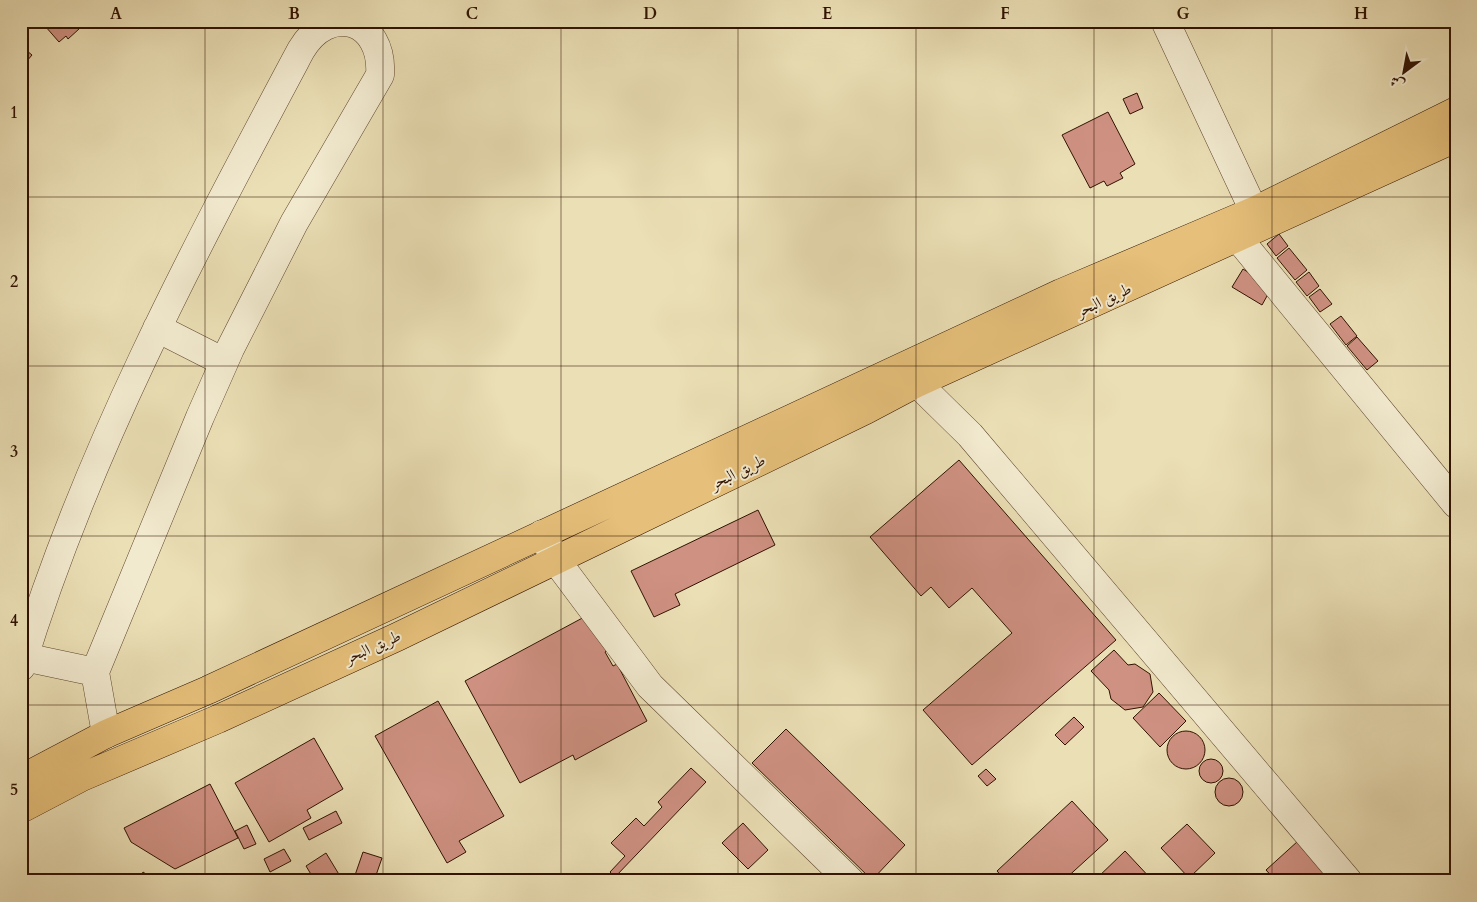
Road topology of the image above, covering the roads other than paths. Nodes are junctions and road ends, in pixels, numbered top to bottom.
1 (1165, 21) edge
2 (1456, 111) edge
3 (1456, 138) edge
4 (1254, 211) junction
5 (1238, 238) junction
6 (157, 328) junction
7 (224, 362) junction
8 (917, 383) junction
9 (1456, 504) edge
10 (542, 534) junction
11 (554, 560) junction
12 (386, 606) junction
13 (396, 637) junction
14 (23, 662) edge
15 (95, 672) junction
16 (208, 690) junction
17 (218, 719) junction
18 (106, 734) junction
19 (70, 752) junction
20 (82, 777) junction
21 (21, 779) edge
22 (21, 809) edge
23 (850, 881) edge
24 (1348, 881) edge

1 - 4 street
2 - 4 highway, طريق البحر
3 - 5 highway, طريق البحر
4 - 10 highway, طريق البحر
5 - 8 highway, طريق البحر
5 - 9 street
6 - 7 street
6 - 7 street
6 - 14 street
7 - 15 street
8 - 11 highway, طريق البحر
8 - 24 street
10 - 11 street
10 - 12 highway, طريق البحر
11 - 13 highway, طريق البحر
11 - 23 street
12 - 13 highway
12 - 16 highway, طريق البحر
13 - 17 highway, طريق البحر
14 - 15 street
15 - 18 street
16 - 17 highway
16 - 18 highway, طريق البحر
17 - 20 highway, طريق البحر
18 - 19 highway, طريق البحر
19 - 20 highway
19 - 21 highway, طريق البحر
20 - 22 highway, طريق البحر

